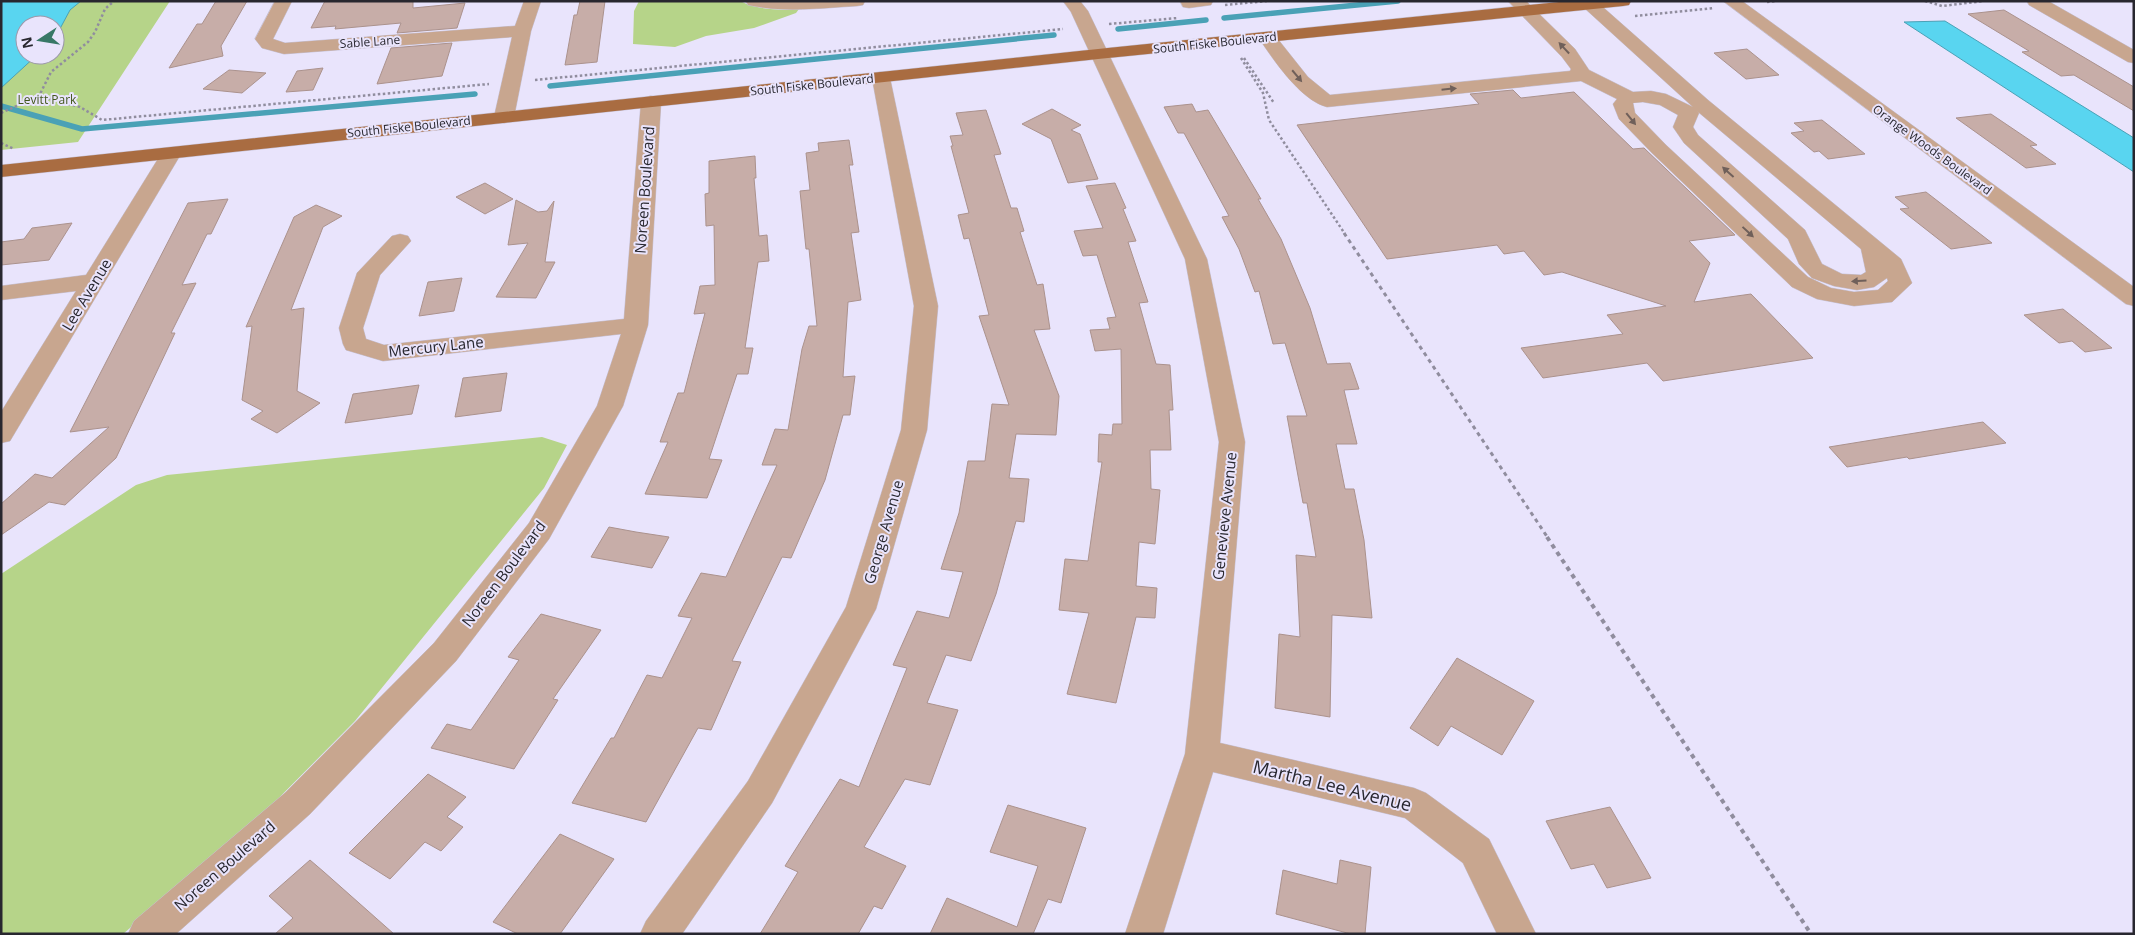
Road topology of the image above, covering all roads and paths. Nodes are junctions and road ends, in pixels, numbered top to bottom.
1 (114, 1) edge
2 (284, 1) edge
3 (533, 1) edge
4 (754, 1) edge
5 (857, 1) edge
6 (1071, 1) edge
7 (1267, 1) edge
8 (1925, 1) edge
9 (1984, 1) edge
10 (2035, 1) edge
11 (1212, 4) edge
12 (1726, 4) edge
13 (1590, 5) junction
14 (1521, 6) edge
15 (1186, 9) edge
16 (1624, 9) edge
17 (1086, 26) junction
18 (522, 31) junction
19 (1267, 37) junction
20 (1230, 41) junction
21 (1098, 54) junction
22 (1243, 57) dead end
23 (2134, 58) edge
24 (1579, 72) junction
25 (881, 78) junction
26 (511, 82) junction
27 (39, 96) junction
28 (1630, 98) junction
29 (651, 102) junction
30 (1274, 103) dead end
31 (1, 113) edge
32 (504, 117) junction
33 (1, 143) edge
34 (12, 148) dead end
35 (171, 154) junction
36 (1, 171) edge
37 (400, 241) dead end
38 (1872, 246) junction
39 (95, 281) junction
40 (1, 293) edge
41 (2134, 299) edge
42 (636, 325) junction
43 (1, 434) edge
44 (1202, 754) junction
45 (146, 934) edge
46 (658, 934) edge
47 (1144, 934) edge
48 (1517, 934) edge
49 (1810, 934) edge

1 - 27 path
2 - 18 street, Sable Lane
3 - 18 street
4 - 5 street
6 - 17 street, Genevieve Avenue
7 - 11 path
8 - 9 path
10 - 23 street
11 - 15 street
12 - 16 path
12 - 41 street, Orange Woods Boulevard
13 - 14 main road, South Fiske Boulevard
13 - 16 main road, South Fiske Boulevard
13 - 38 street
14 - 19 main road, South Fiske Boulevard
24 -> 14 street
15 - 17 path
17 - 21 street, Genevieve Avenue
17 - 26 path
18 - 26 street
19 - 20 main road, South Fiske Boulevard
19 -> 24 street
20 - 21 main road, South Fiske Boulevard
20 - 49 path
21 - 25 main road, South Fiske Boulevard
21 - 44 street, Genevieve Avenue
22 - 30 path
24 - 28 street
25 - 29 main road, South Fiske Boulevard
25 - 46 street, George Avenue
26 - 27 path
26 - 32 street
27 - 31 path
38 -> 28 street
28 -> 38 street
29 - 32 main road, South Fiske Boulevard
29 - 42 street, Noreen Boulevard
32 - 35 main road, South Fiske Boulevard
33 - 34 path
35 - 36 main road, South Fiske Boulevard
35 - 39 street, Lee Avenue
37 - 42 street, Mercury Lane
39 - 40 street
39 - 43 street, Lee Avenue
42 - 45 street, Noreen Boulevard
44 - 47 street, Genevieve Avenue
44 - 48 street, Martha Lee Avenue

